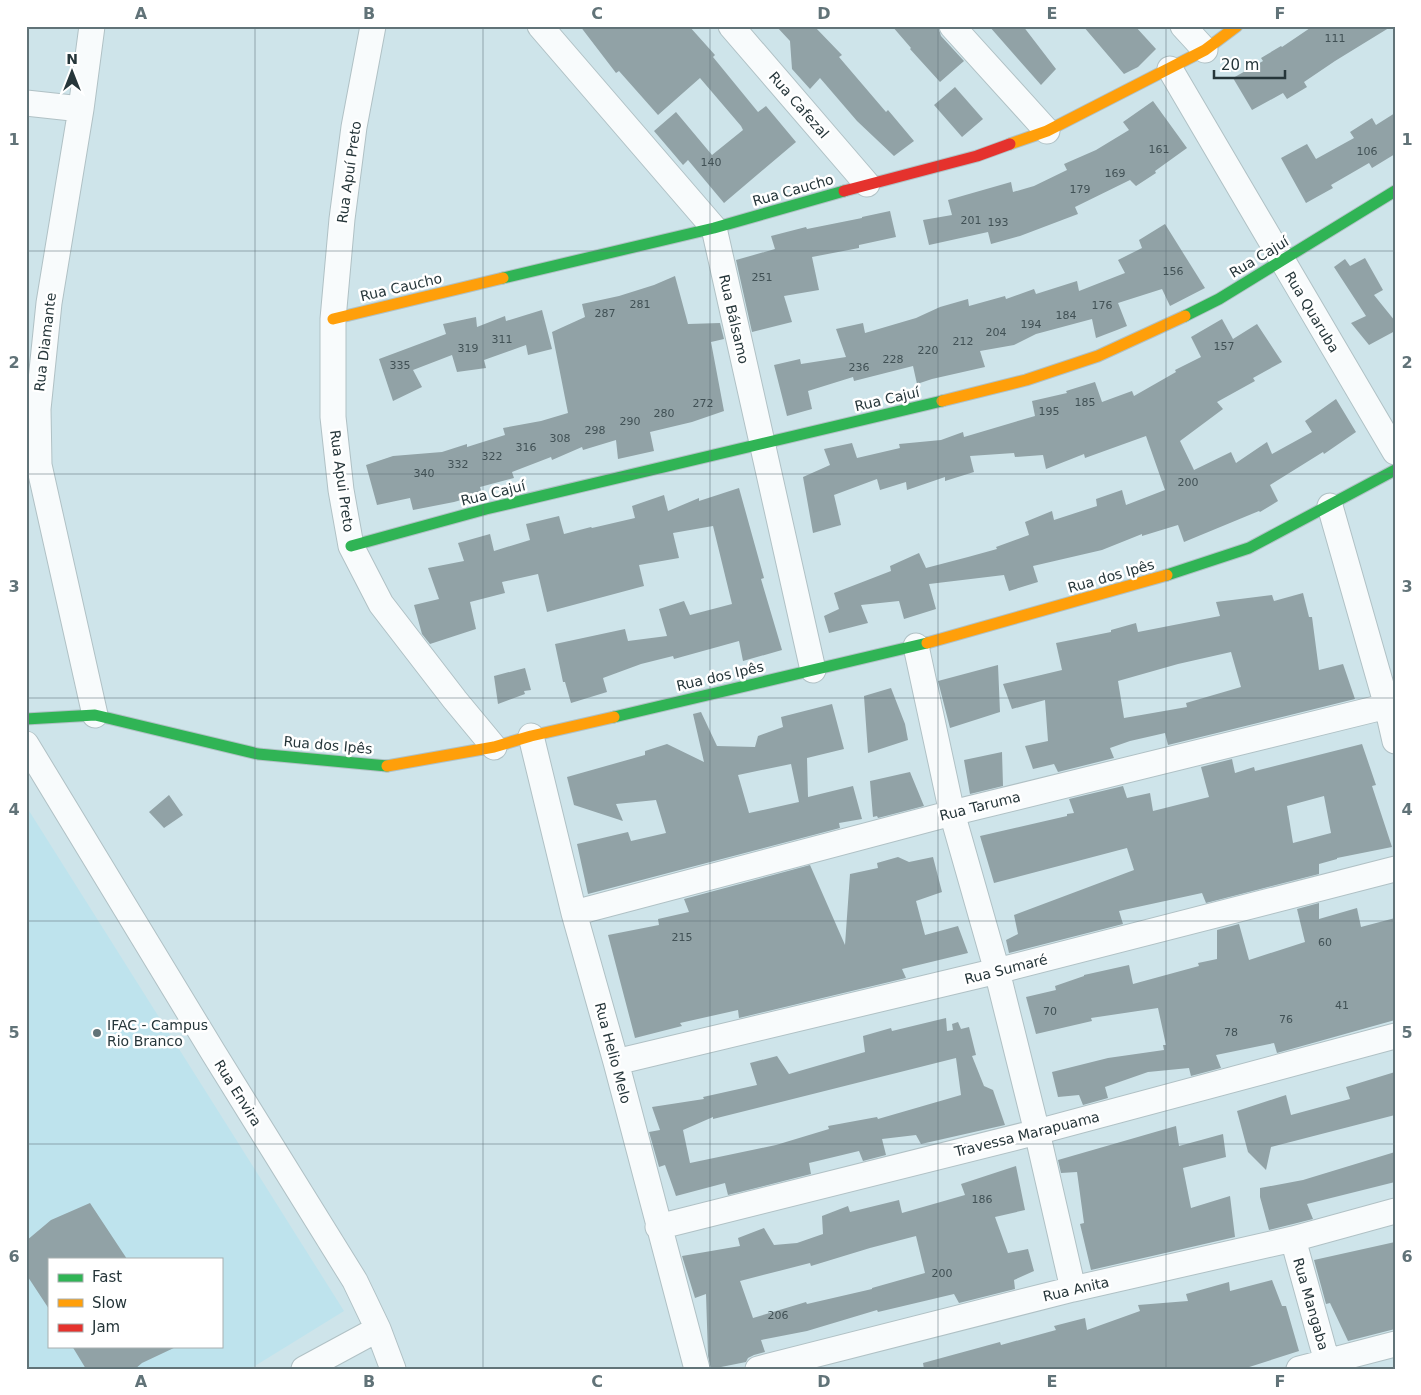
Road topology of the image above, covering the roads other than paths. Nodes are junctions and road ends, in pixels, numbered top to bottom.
1 (92, 26) edge
2 (372, 26) edge
3 (540, 26) edge
4 (731, 26) edge
5 (952, 26) edge
6 (1183, 26) edge
7 (1237, 26) edge
8 (1205, 50) junction
9 (1170, 69) junction
10 (26, 103) edge
11 (81, 109) junction
12 (1047, 131) junction
13 (867, 184) junction
14 (1395, 191) edge
15 (714, 228) junction
16 (1282, 261) junction
17 (333, 319) junction
18 (762, 444) junction
19 (1395, 452) edge
20 (1395, 470) edge
21 (1330, 506) junction
22 (351, 546) junction
23 (916, 646) junction
24 (814, 670) junction
25 (1387, 706) junction
26 (95, 715) junction
27 (26, 719) edge
28 (531, 736) junction
29 (1395, 741) edge
30 (26, 744) edge
31 (494, 747) junction
32 (952, 813) junction
33 (1395, 869) edge
34 (574, 913) junction
35 (997, 971) junction
36 (1395, 1036) edge
37 (616, 1062) junction
38 (1037, 1132) junction
39 (1395, 1211) edge
40 (658, 1227) junction
41 (1293, 1239) junction
42 (1073, 1289) junction
43 (378, 1329) junction
44 (1395, 1344) edge
45 (1328, 1365) edge
46 (304, 1369) edge
47 (393, 1369) edge
48 (697, 1369) edge
49 (758, 1369) edge
50 (1299, 1369) edge

1 - 11 street, Rua Diamante
2 - 17 street, Rua Apuí Preto
3 - 15 street, Rua Bálsamo
4 - 13 street, Rua Cafezal
5 - 12 street
6 - 8 street
7 - 8 street, Rua Caucho
8 - 9 street, Rua Caucho
9 - 12 street, Rua Caucho
9 - 16 street, Rua Quaruba
10 - 11 street
11 - 26 street, Rua Diamante
12 - 13 street, Rua Caucho
13 - 15 street, Rua Caucho
14 - 16 street, Rua Cajuí
15 - 17 street, Rua Caucho
15 - 18 street, Rua Bálsamo
16 - 18 street, Rua Cajuí
16 - 19 street, Rua Quaruba
17 - 22 street, Rua Apui Preto
18 - 22 street, Rua Cajuí
18 - 24 street, Rua Bálsamo
20 - 21 street, Rua dos Ipês
21 - 23 street, Rua dos Ipês
21 - 25 street
22 - 31 street, Rua Apui Preto
23 - 24 street, Rua dos Ipês
23 - 32 street
24 - 28 street, Rua dos Ipês
25 - 29 street
25 - 32 street, Rua Taruma
26 - 27 street, Rua dos Ipês
26 - 31 street, Rua dos Ipês
28 - 31 street, Rua dos Ipês
28 - 34 street, Rua Helio Melo
30 - 43 street, Rua Envira
32 - 34 street, Rua Taruma
32 - 35 street
33 - 35 street, Rua Sumaré
34 - 37 street, Rua Helio Melo
35 - 37 street, Rua Sumaré
35 - 38 street
36 - 38 street, Travessa Marapuama
37 - 40 street, Rua Helio Melo
38 - 40 street, Travessa Marapuama
38 - 42 street
39 - 41 street, Rua Anita
40 - 48 street, Rua Helio Melo
41 - 42 street, Rua Anita
41 - 45 street, Rua Mangaba
42 - 49 street, Rua Anita
43 - 46 street
43 - 47 street, Rua Envira
44 - 45 street
45 - 50 street

